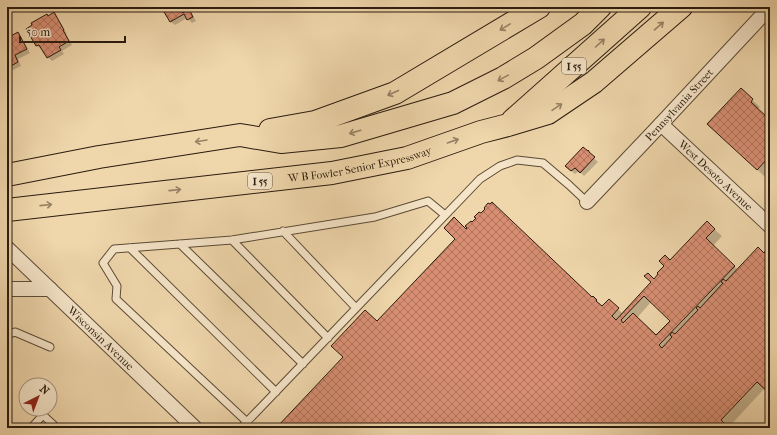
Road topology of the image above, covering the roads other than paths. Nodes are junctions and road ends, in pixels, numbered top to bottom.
1 (539, 7) edge
2 (600, 7) edge
3 (640, 7) edge
4 (680, 7) edge
5 (770, 7) edge
6 (661, 124) junction
7 (508, 125) junction
8 (240, 135) junction
9 (7, 175) edge
10 (587, 202) joint
11 (7, 210) edge
12 (445, 215) junction
13 (770, 226) edge
14 (283, 232) junction
15 (232, 240) junction
16 (180, 244) junction
17 (7, 248) edge
18 (130, 248) junction
19 (50, 289) junction
20 (7, 290) edge
21 (356, 308) junction
22 (7, 335) edge
23 (328, 338) junction
24 (50, 347) dead end
25 (303, 364) junction
26 (276, 392) junction
27 (247, 422) junction
28 (31, 428) edge
29 (57, 428) edge
30 (195, 428) edge
31 (241, 428) edge

1 -> 8 highway
2 -> 8 highway, I 55
7 -> 3 highway, W B Fowler Senior Expressway / I 55
7 -> 4 highway
5 - 6 street, Pennsylvania Street
6 - 10 street, Pennsylvania Street
6 - 13 street, West Desoto Avenue
11 -> 7 highway, W B Fowler Senior Expressway / I 55
8 -> 9 highway, I 55
10 - 12 lane
12 - 14 lane
12 - 21 lane
14 - 15 lane
14 - 21 lane
15 - 16 lane
15 - 23 lane
16 - 18 lane
16 - 25 lane
17 - 19 street, Wisconsin Avenue
18 - 26 lane
18 - 27 lane
19 - 20 street
19 - 30 street, Wisconsin Avenue
21 - 23 lane
22 - 24 lane
23 - 25 lane
25 - 26 lane
26 - 27 lane
27 - 31 lane
28 - 29 lane

